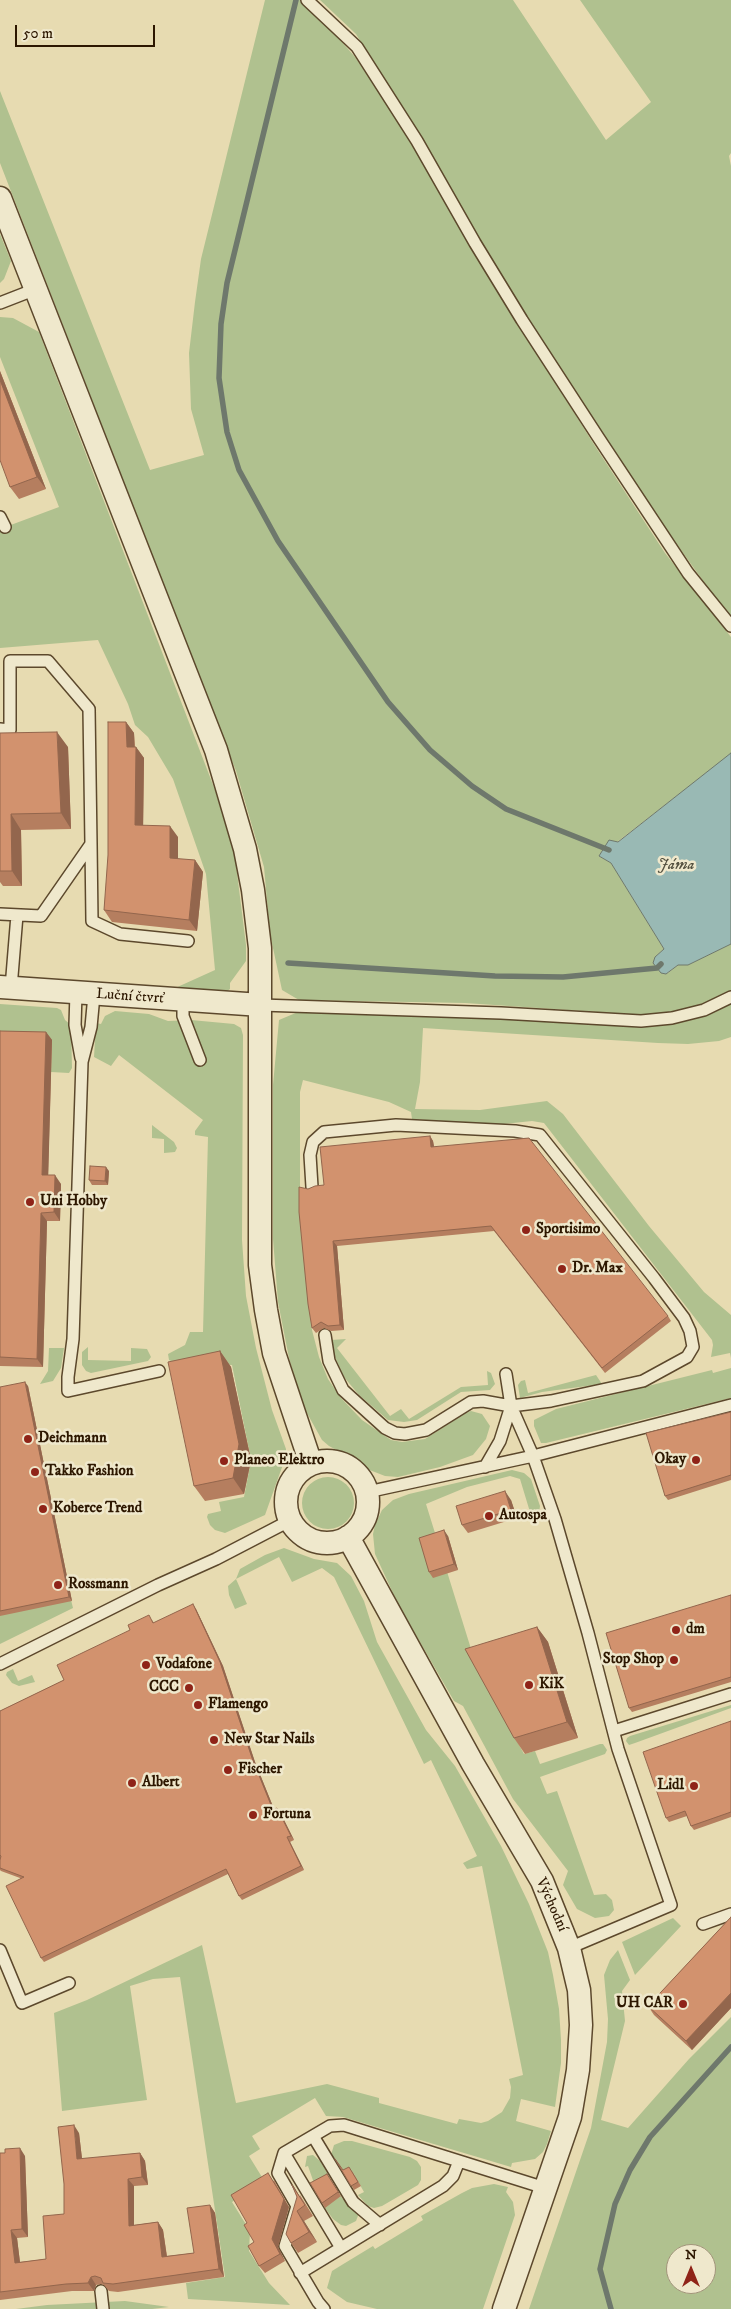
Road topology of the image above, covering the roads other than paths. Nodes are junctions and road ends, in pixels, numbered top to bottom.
1 (308, 0) edge
2 (0, 198) edge
3 (36, 290) junction
4 (0, 303) edge
5 (731, 626) edge
6 (0, 730) edge
7 (92, 844) junction
8 (0, 914) edge
9 (17, 915) junction
10 (188, 941) dead end
11 (6, 988) edge
12 (85, 994) junction
13 (731, 997) edge
14 (183, 1000) junction
15 (261, 1006) junction
16 (200, 1060) dead end
17 (82, 1062) junction
18 (312, 1187) edge
19 (325, 1336) dead end
20 (159, 1371) dead end
21 (506, 1374) dead end
22 (731, 1405) edge
23 (512, 1406) junction
24 (534, 1456) junction
25 (311, 1464) junction
26 (485, 1467) junction
27 (367, 1492) junction
28 (291, 1520) junction
29 (348, 1537) junction
30 (0, 1664) edge
31 (731, 1694) edge
32 (614, 1731) junction
33 (731, 1914) edge
34 (704, 1924) dead end
35 (569, 1948) junction
36 (0, 1950) edge
37 (69, 1983) dead end
38 (313, 2136) junction
39 (284, 2153) junction
40 (459, 2162) junction
41 (545, 2188) junction
42 (380, 2225) junction
43 (341, 2248) junction
44 (300, 2273) junction
45 (101, 2292) edge
46 (103, 2309) edge
47 (324, 2309) edge
48 (504, 2309) edge

1 - 5 lane
2 - 3 street
3 - 4 lane
3 - 15 street
6 - 7 lane
7 - 9 lane
7 - 10 lane
8 - 9 lane
9 - 11 lane
11 - 12 street, Luční čtvrť
12 - 14 street, Luční čtvrť
12 - 17 lane
12 - 17 lane
13 - 15 lane
14 - 15 street, Luční čtvrť
14 - 16 lane
15 - 25 street
17 - 20 lane
18 - 23 lane
19 - 23 lane
21 - 23 lane
22 - 24 lane
23 - 24 lane
23 - 26 lane
24 - 26 lane
24 - 32 lane
25 - 27 street
25 - 28 street
26 - 27 lane
27 - 29 street
28 - 29 street
28 - 30 lane
29 - 35 street, Východní
31 - 32 lane
32 - 35 lane
33 - 34 lane
35 - 41 street, Východní
36 - 37 lane
38 - 39 lane
38 - 40 lane
38 - 42 lane
39 - 43 lane
39 - 44 lane
40 - 41 lane
40 - 42 lane
41 - 48 street, Východní
42 - 43 lane
43 - 44 lane
44 - 47 lane
45 - 46 lane

